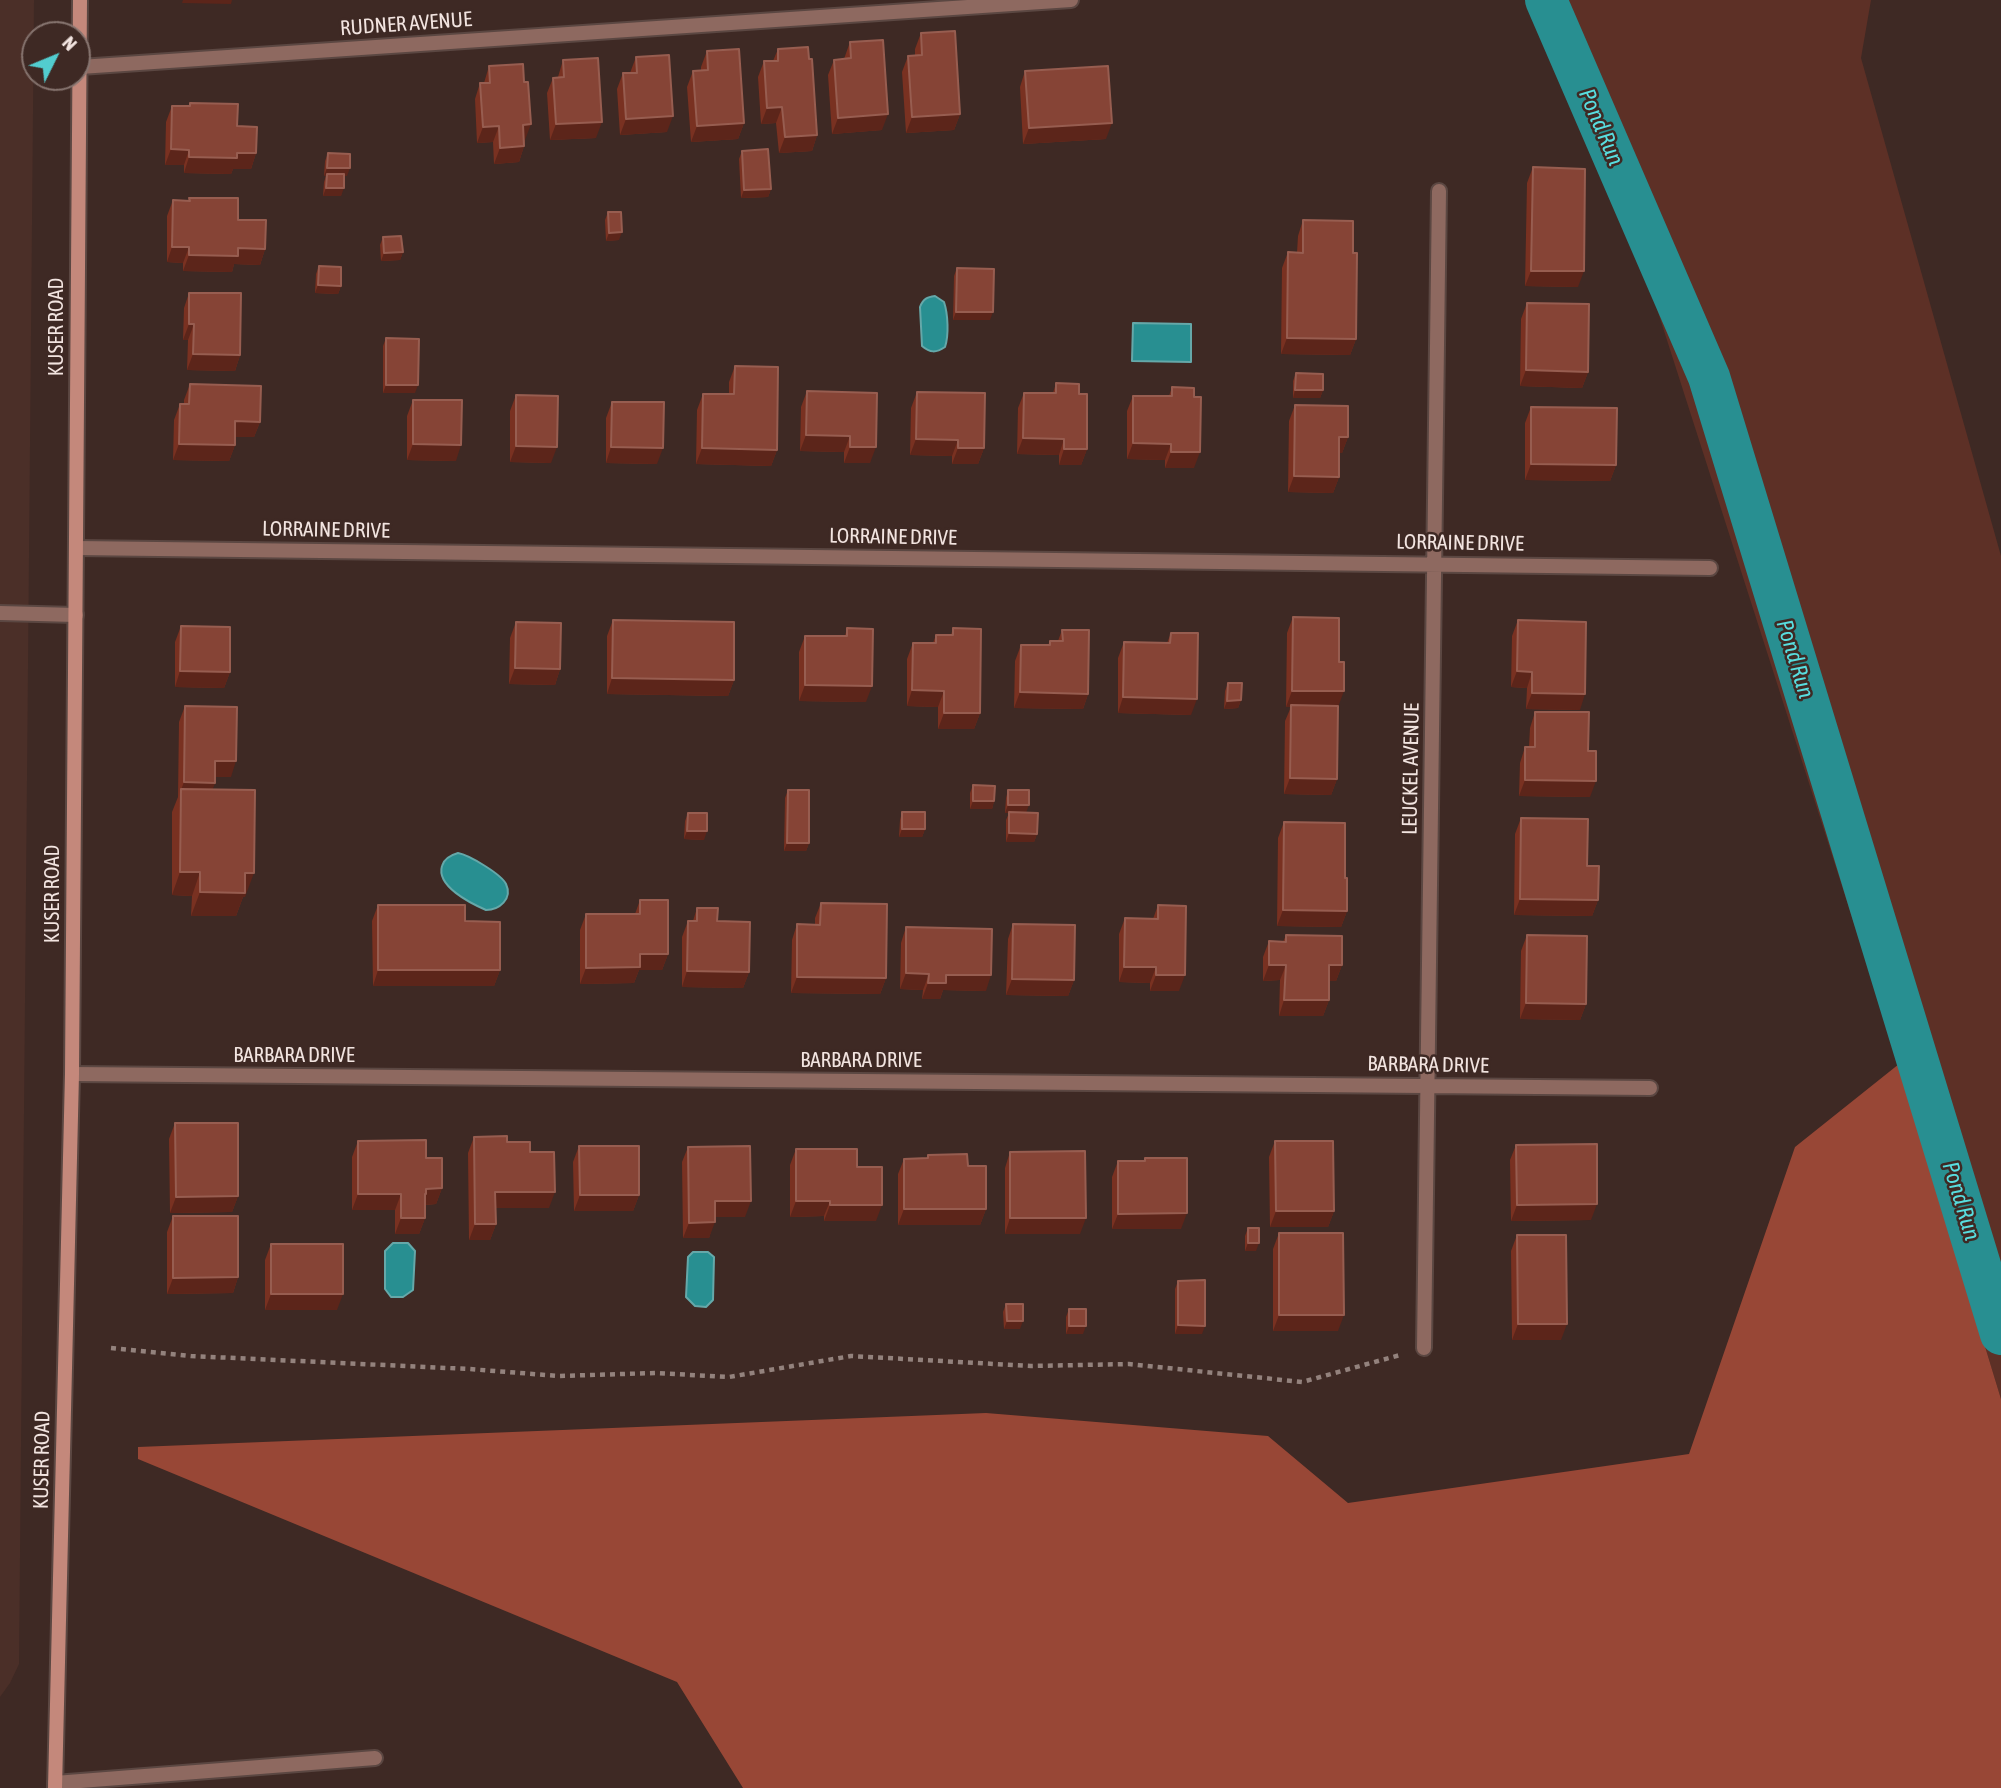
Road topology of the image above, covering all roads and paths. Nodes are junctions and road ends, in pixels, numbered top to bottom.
1 (80, 0) edge
2 (1071, 0) edge
3 (80, 21) edge
4 (91, 65) edge
5 (80, 91) edge
6 (1439, 191) dead end
7 (76, 548) junction
8 (1435, 564) junction
9 (1710, 568) dead end
10 (0, 613) edge
11 (76, 615) junction
12 (72, 1074) junction
13 (1428, 1086) junction
14 (1650, 1088) dead end
15 (111, 1348) dead end
16 (1424, 1348) joint
17 (374, 1758) dead end
18 (55, 1785) edge

1 - 3 street, KUSER ROAD
2 - 4 street, RUDNER AVENUE
5 - 7 street, KUSER ROAD
6 - 8 street, LEUCKEL AVENUE
7 - 8 street, LORRAINE DRIVE
7 - 11 street, KUSER ROAD
8 - 9 street, LORRAINE DRIVE
8 - 13 street, LEUCKEL AVENUE
10 - 11 street
11 - 12 street, KUSER ROAD
12 - 13 street, BARBARA DRIVE
12 - 18 street, KUSER ROAD
13 - 14 street, BARBARA DRIVE
13 - 16 street, LEUCKEL AVENUE
15 - 16 path
17 - 18 street

